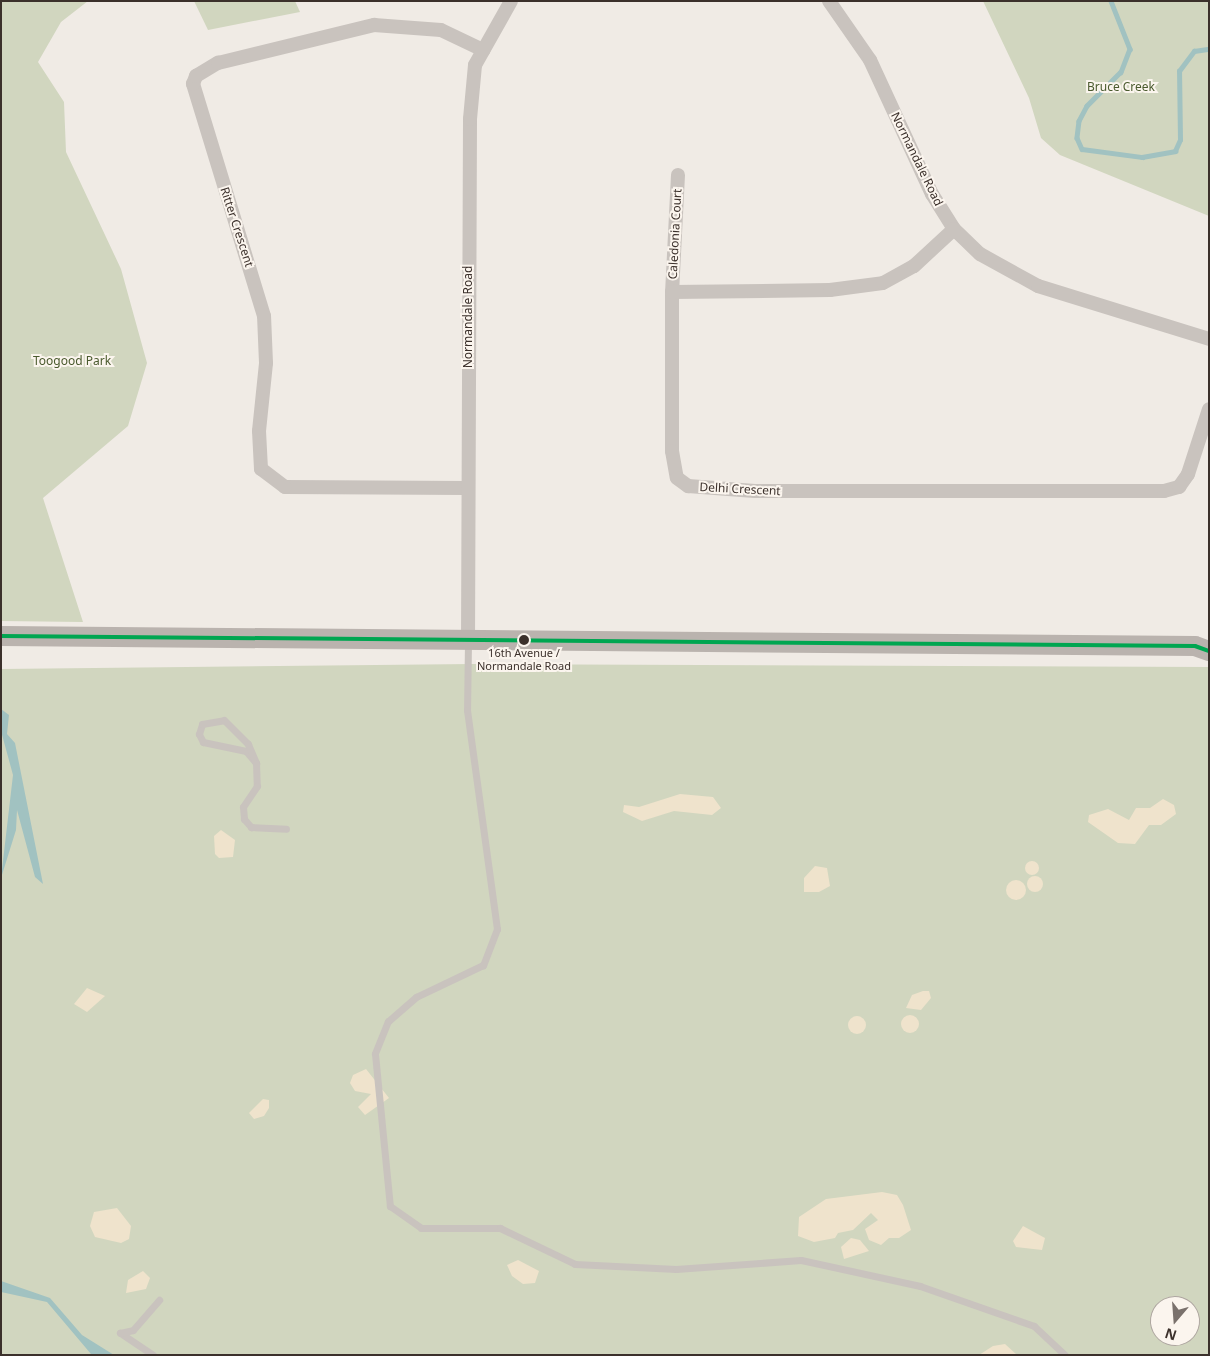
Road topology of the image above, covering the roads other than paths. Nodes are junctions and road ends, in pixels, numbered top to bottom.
1 (511, 1) edge
2 (829, 1) edge
3 (483, 50) junction
4 (678, 175) dead end
5 (954, 229) junction
6 (672, 292) junction
7 (1209, 340) edge
8 (1209, 409) edge
9 (466, 488) junction
10 (5, 636) edge
11 (468, 642) junction
12 (1204, 646) edge
13 (256, 763) junction
14 (286, 829) dead end
15 (159, 1300) dead end
16 (153, 1355) edge
17 (1065, 1355) edge

1 - 3 street, Normandale Road
2 - 5 street, Normandale Road
3 - 9 street, Normandale Road
3 - 9 street, Ritter Crescent
4 - 6 street, Caledonia Court
5 - 6 street
5 - 7 street, Normandale Road
6 - 8 street, Delhi Crescent
9 - 11 street, Normandale Road
10 - 11 main road
11 - 12 main road
11 - 17 lane
13 - 13 lane
13 - 14 lane
15 - 16 lane

